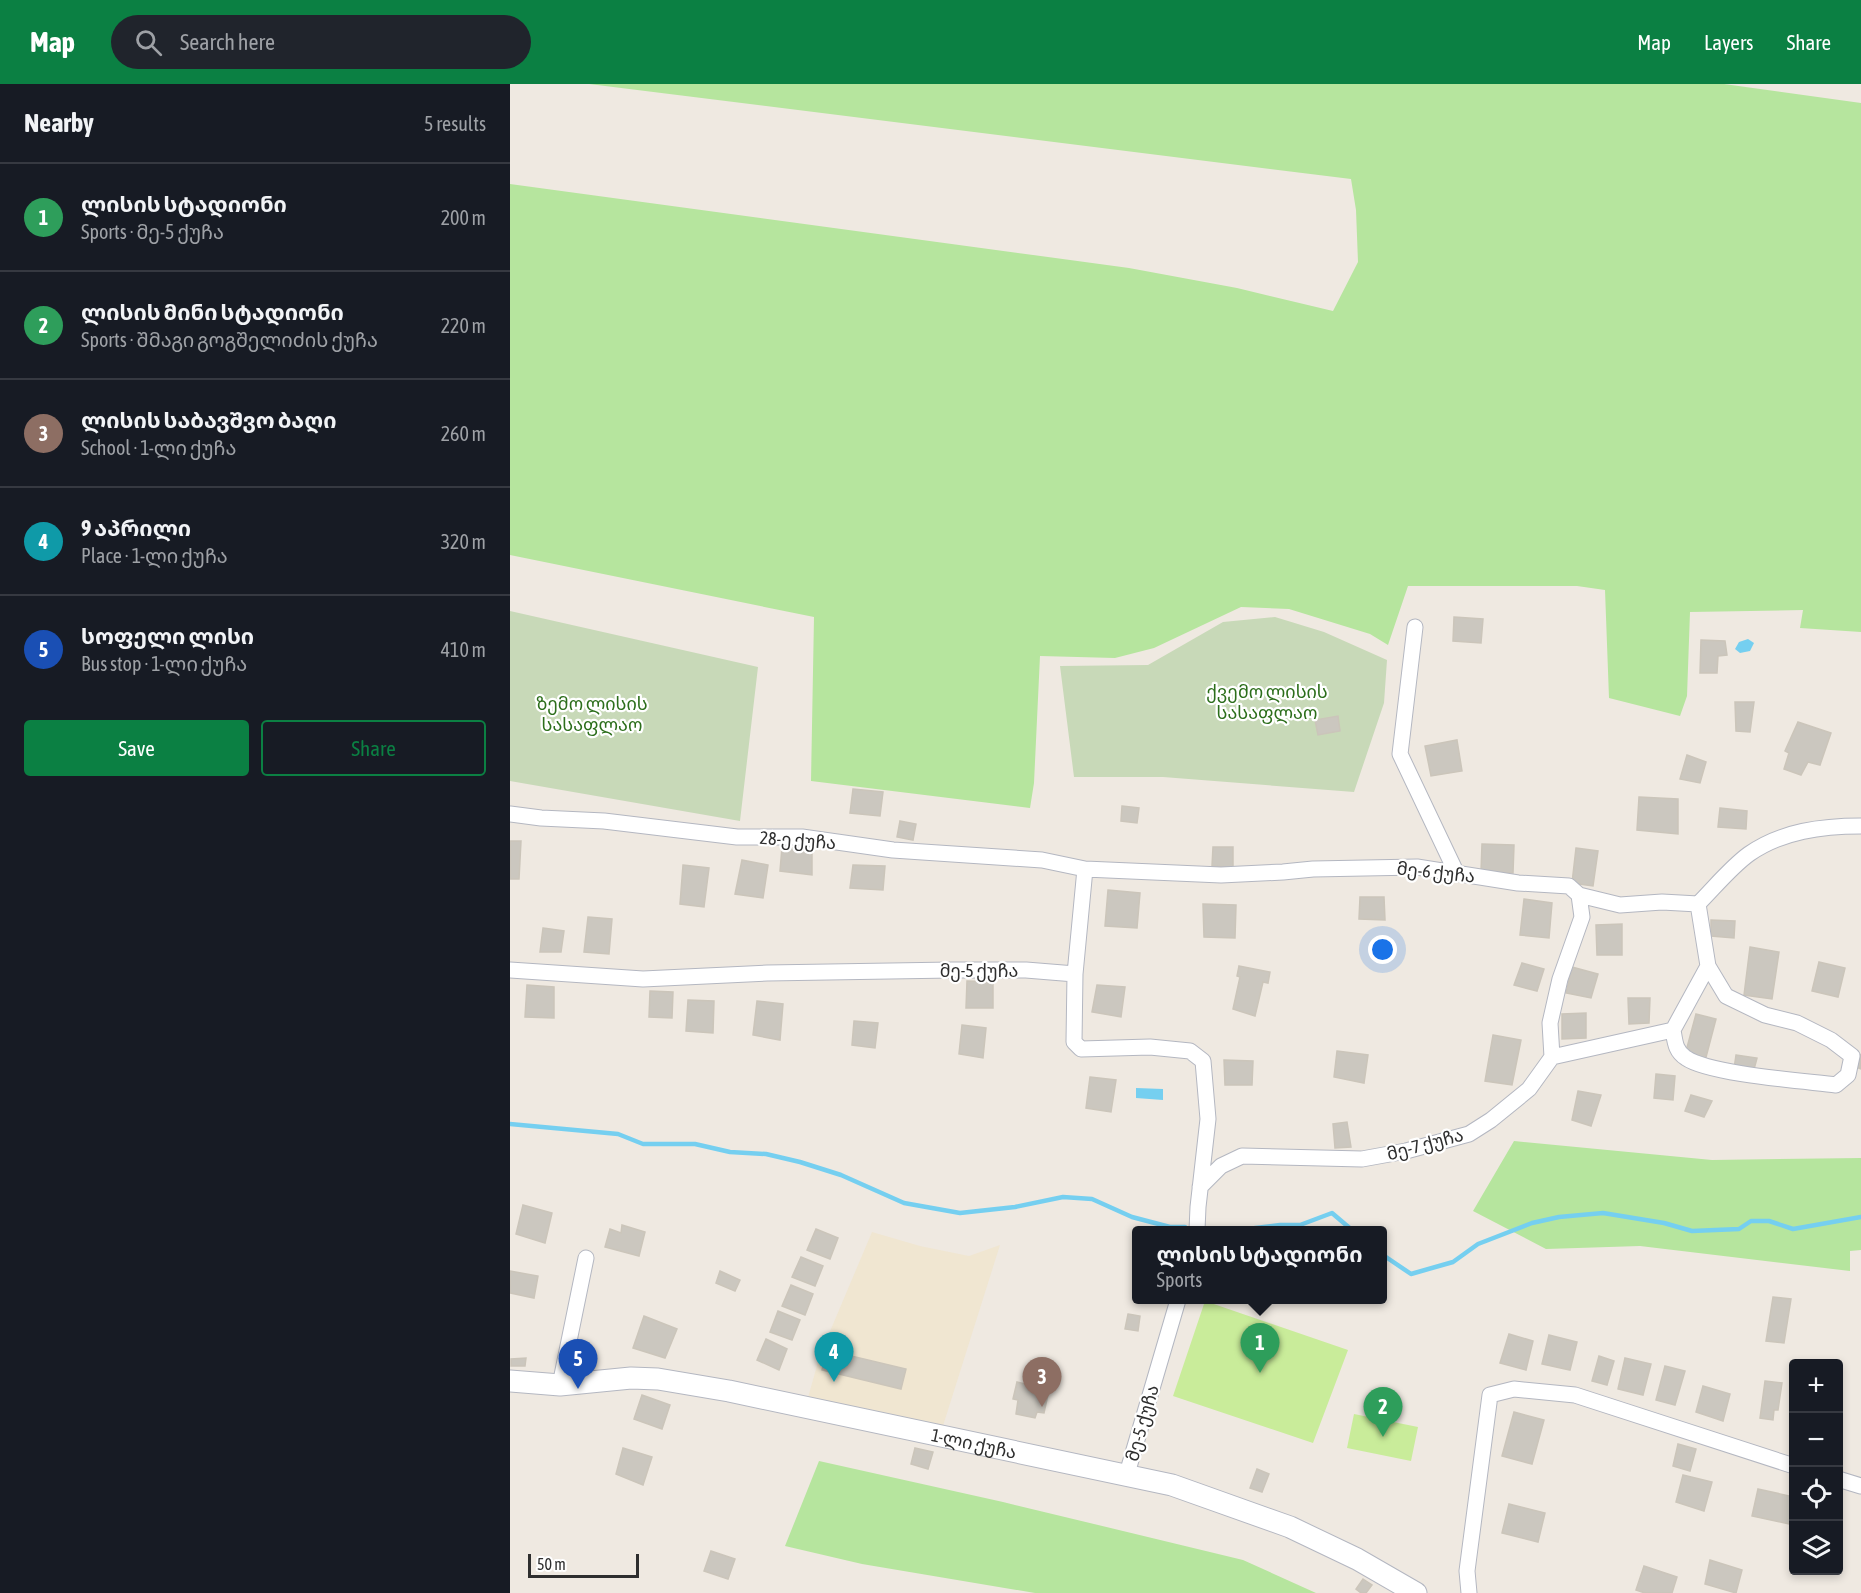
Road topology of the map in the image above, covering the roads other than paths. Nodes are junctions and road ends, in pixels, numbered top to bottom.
1 (1415, 627) dead end
2 (510, 814) edge
3 (1861, 826) edge
4 (1085, 869) junction
5 (1456, 872) junction
6 (1579, 895) junction
7 (1698, 904) junction
8 (1708, 966) junction
9 (510, 970) edge
10 (1075, 974) junction
11 (1673, 1030) junction
12 (1552, 1057) junction
13 (1200, 1187) junction
14 (1197, 1226) edge
15 (586, 1258) dead end
16 (1177, 1304) edge
17 (510, 1382) edge
18 (560, 1385) junction
19 (1789, 1464) edge
20 (1126, 1477) junction
21 (1843, 1480) edge
22 (1861, 1486) edge
23 (1416, 1593) edge
24 (1469, 1593) edge

1 - 5 street
2 - 4 street, 28-ე ქუჩა
3 - 7 street
4 - 5 street, მე-6 ქუჩა
4 - 10 street
5 - 6 street, მე-6 ქუჩა
6 - 7 street, მე-6 ქუჩა
6 - 12 street
7 - 8 street
8 - 11 street
8 - 11 street
9 - 10 street, მე-5 ქუჩა
10 - 13 street
11 - 12 street
12 - 13 street, მე-7 ქუჩა
13 - 14 street
15 - 18 street
16 - 20 street, მე-5 ქუჩა
17 - 18 main road, 1-ლი ქუჩა
18 - 20 main road, 1-ლი ქუჩა
19 - 24 street
20 - 23 main road, 1-ლი ქუჩა
21 - 22 street

